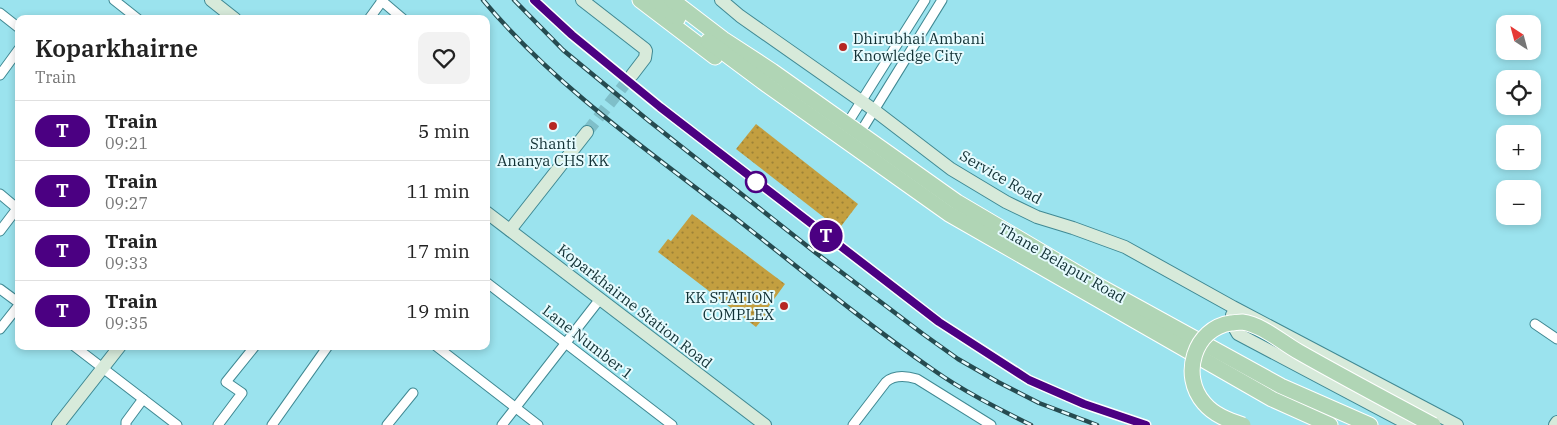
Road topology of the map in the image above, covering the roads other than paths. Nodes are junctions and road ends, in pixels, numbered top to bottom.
1 (114, 0) edge
2 (211, 0) edge
3 (582, 0) edge
4 (640, 0) edge
5 (656, 0) edge
6 (672, 0) edge
7 (688, 0) edge
8 (721, 0) edge
9 (925, 0) edge
10 (942, 0) edge
11 (382, 1) edge
12 (0, 13) edge
13 (130, 15) edge
14 (230, 15) edge
15 (372, 15) edge
16 (398, 15) edge
17 (15, 25) edge
18 (720, 43) junction
19 (15, 55) edge
20 (0, 75) edge
21 (632, 75) tunnel mouth
22 (768, 76) junction
23 (862, 101) junction
24 (874, 110) junction
25 (854, 129) junction
26 (587, 132) tunnel mouth
27 (0, 194) edge
28 (15, 206) edge
29 (15, 212) edge
30 (490, 215) edge
31 (510, 230) junction
32 (0, 231) edge
33 (490, 285) edge
34 (0, 289) edge
35 (600, 299) junction
36 (15, 301) edge
37 (1233, 307) junction
38 (15, 309) edge
39 (1534, 324) dead end
40 (0, 329) edge
41 (1557, 339) edge
42 (566, 343) junction
43 (79, 350) edge
44 (117, 350) edge
45 (252, 350) edge
46 (325, 350) edge
47 (441, 350) edge
48 (103, 368) junction
49 (413, 393) dead end
50 (143, 399) junction
51 (516, 407) junction
52 (1557, 422) edge
53 (58, 425) edge
54 (126, 425) edge
55 (177, 425) edge
56 (218, 425) edge
57 (272, 425) edge
58 (387, 425) edge
59 (502, 425) edge
60 (538, 425) edge
61 (672, 425) edge
62 (765, 425) edge
63 (853, 425) edge
64 (991, 425) edge
65 (1243, 425) edge
66 (1330, 425) edge
67 (1370, 425) edge
68 (1410, 425) edge
69 (1433, 425) edge
70 (1457, 425) edge
71 (1555, 425) edge

1 - 13 street
2 - 14 street
3 - 21 street
4 - 22 main road
5 - 18 main road
6 - 18 main road
7 - 22 main road
8 - 23 street, Service Road
9 - 23 street
10 - 24 street
11 - 15 street
11 - 16 street
12 - 17 street
18 - 22 main road
19 - 20 street
22 - 25 main road, Thane Belapur Road
22 - 66 main road, Thane Belapur Road
23 - 24 street, Service Road
23 - 25 street
24 - 25 street
24 - 37 street, Service Road
25 - 67 main road, Thane Belapur Road
26 - 31 street
27 - 28 street
29 - 32 street
30 - 31 street, Koparkhairne Station Road
31 - 35 street, Koparkhairne Station Road
33 - 42 street, Lane Number 1
34 - 36 street
35 - 42 street
35 - 62 street, Koparkhairne Station Road
37 - 68 street
37 - 70 street, Service Road
38 - 40 street
39 - 41 street
42 - 51 street
42 - 61 street, Lane Number 1
43 - 48 street
44 - 48 street
45 - 56 street
46 - 57 street
47 - 51 street
48 - 50 street
48 - 53 street
49 - 58 street
50 - 54 street
50 - 55 street
51 - 59 street
51 - 60 street
52 - 71 street
63 - 64 street
65 - 69 main road, bridge

